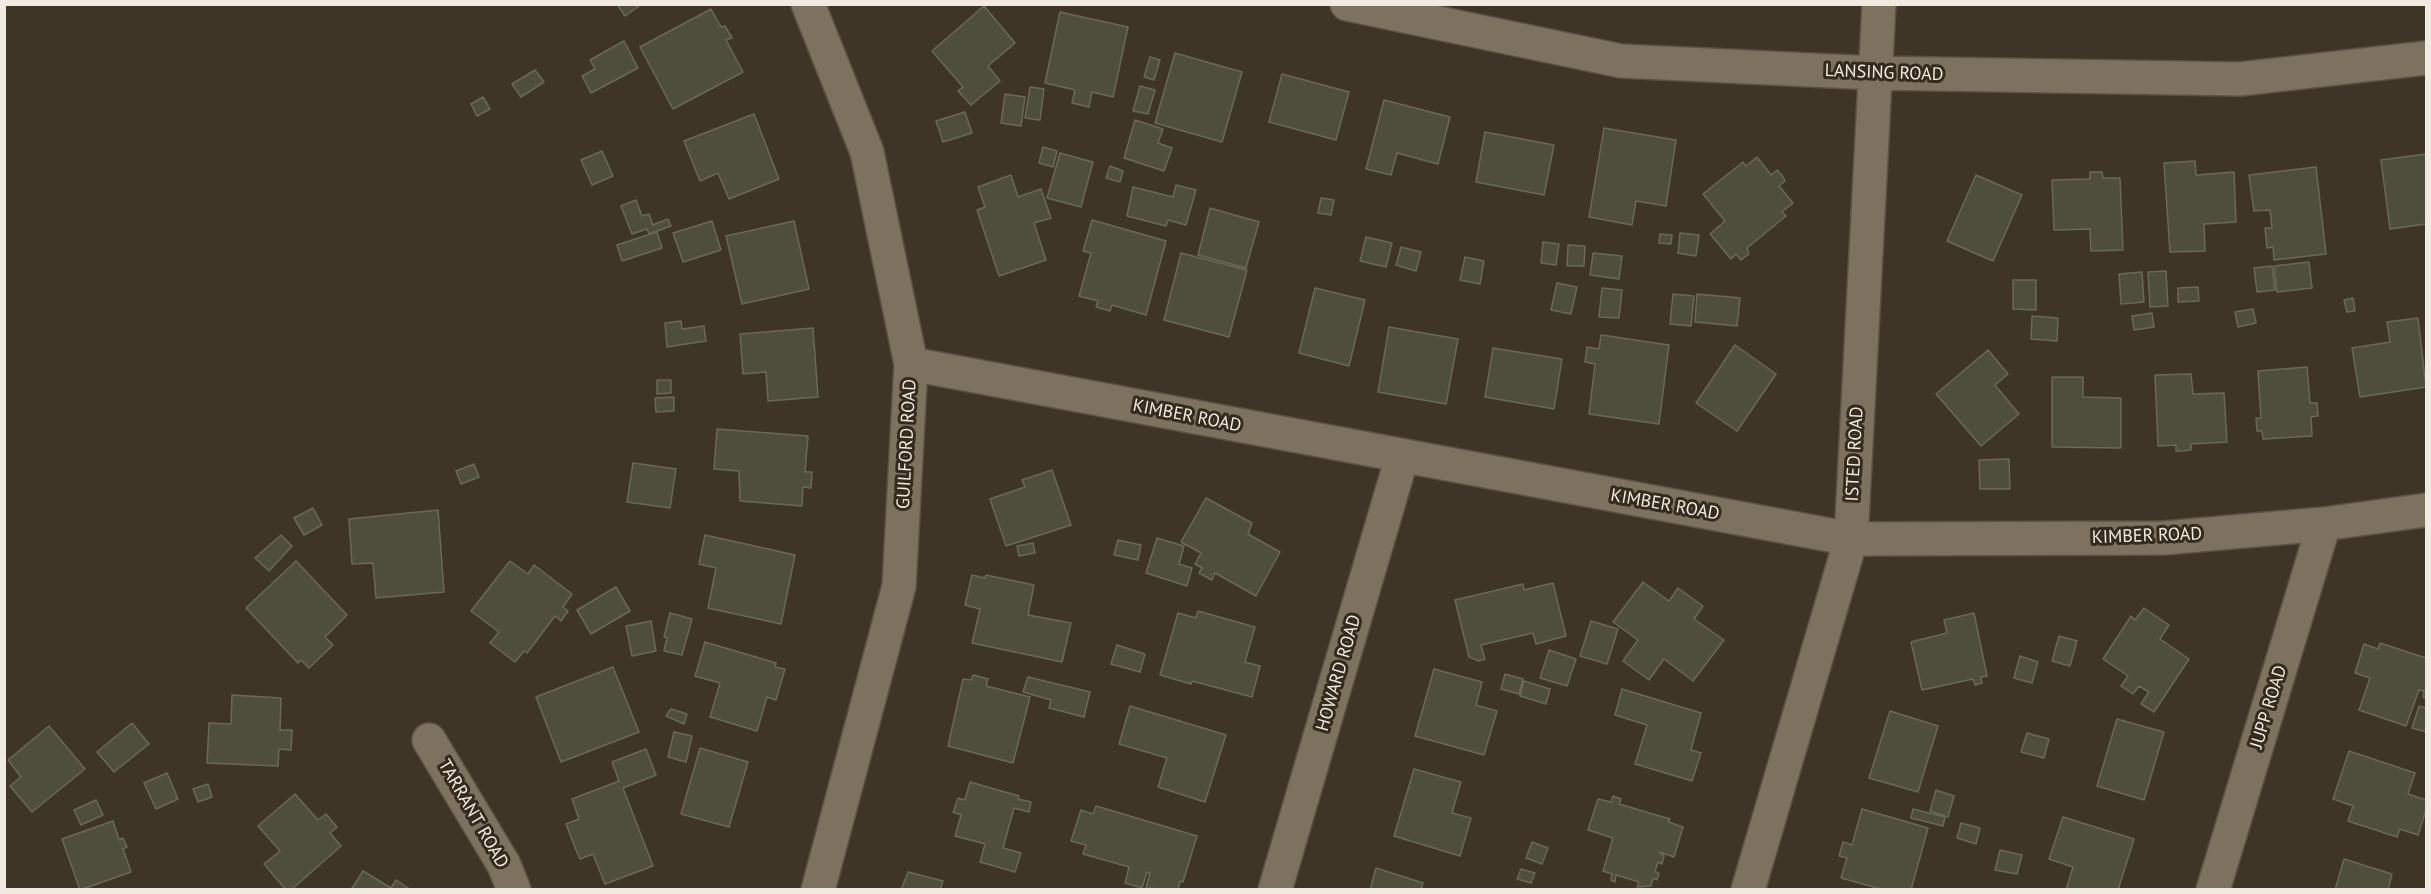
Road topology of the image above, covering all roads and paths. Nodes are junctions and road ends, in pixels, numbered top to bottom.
1 (808, 4) edge
2 (1347, 4) edge
3 (1879, 4) edge
4 (2427, 58) edge
5 (1874, 73) junction
6 (911, 364) junction
7 (1402, 457) junction
8 (2427, 510) edge
9 (2324, 524) junction
10 (1851, 539) junction
11 (429, 740) dead end
12 (514, 890) edge
13 (818, 890) edge
14 (1275, 890) edge
15 (1748, 890) edge
16 (2213, 890) edge

1 - 6 street, GUILFORD ROAD
2 - 5 street, LANSING ROAD
3 - 5 street, ISTED ROAD
4 - 5 street, LANSING ROAD
5 - 10 street, ISTED ROAD
6 - 7 street, KIMBER ROAD
6 - 13 street, GUILFORD ROAD
7 - 10 street, KIMBER ROAD
7 - 14 street, HOWARD ROAD
8 - 9 street, KIMBER ROAD
9 - 10 street, KIMBER ROAD
9 - 16 street, JUPP ROAD
10 - 15 street, ISTED ROAD
11 - 12 street, TARRANT ROAD

